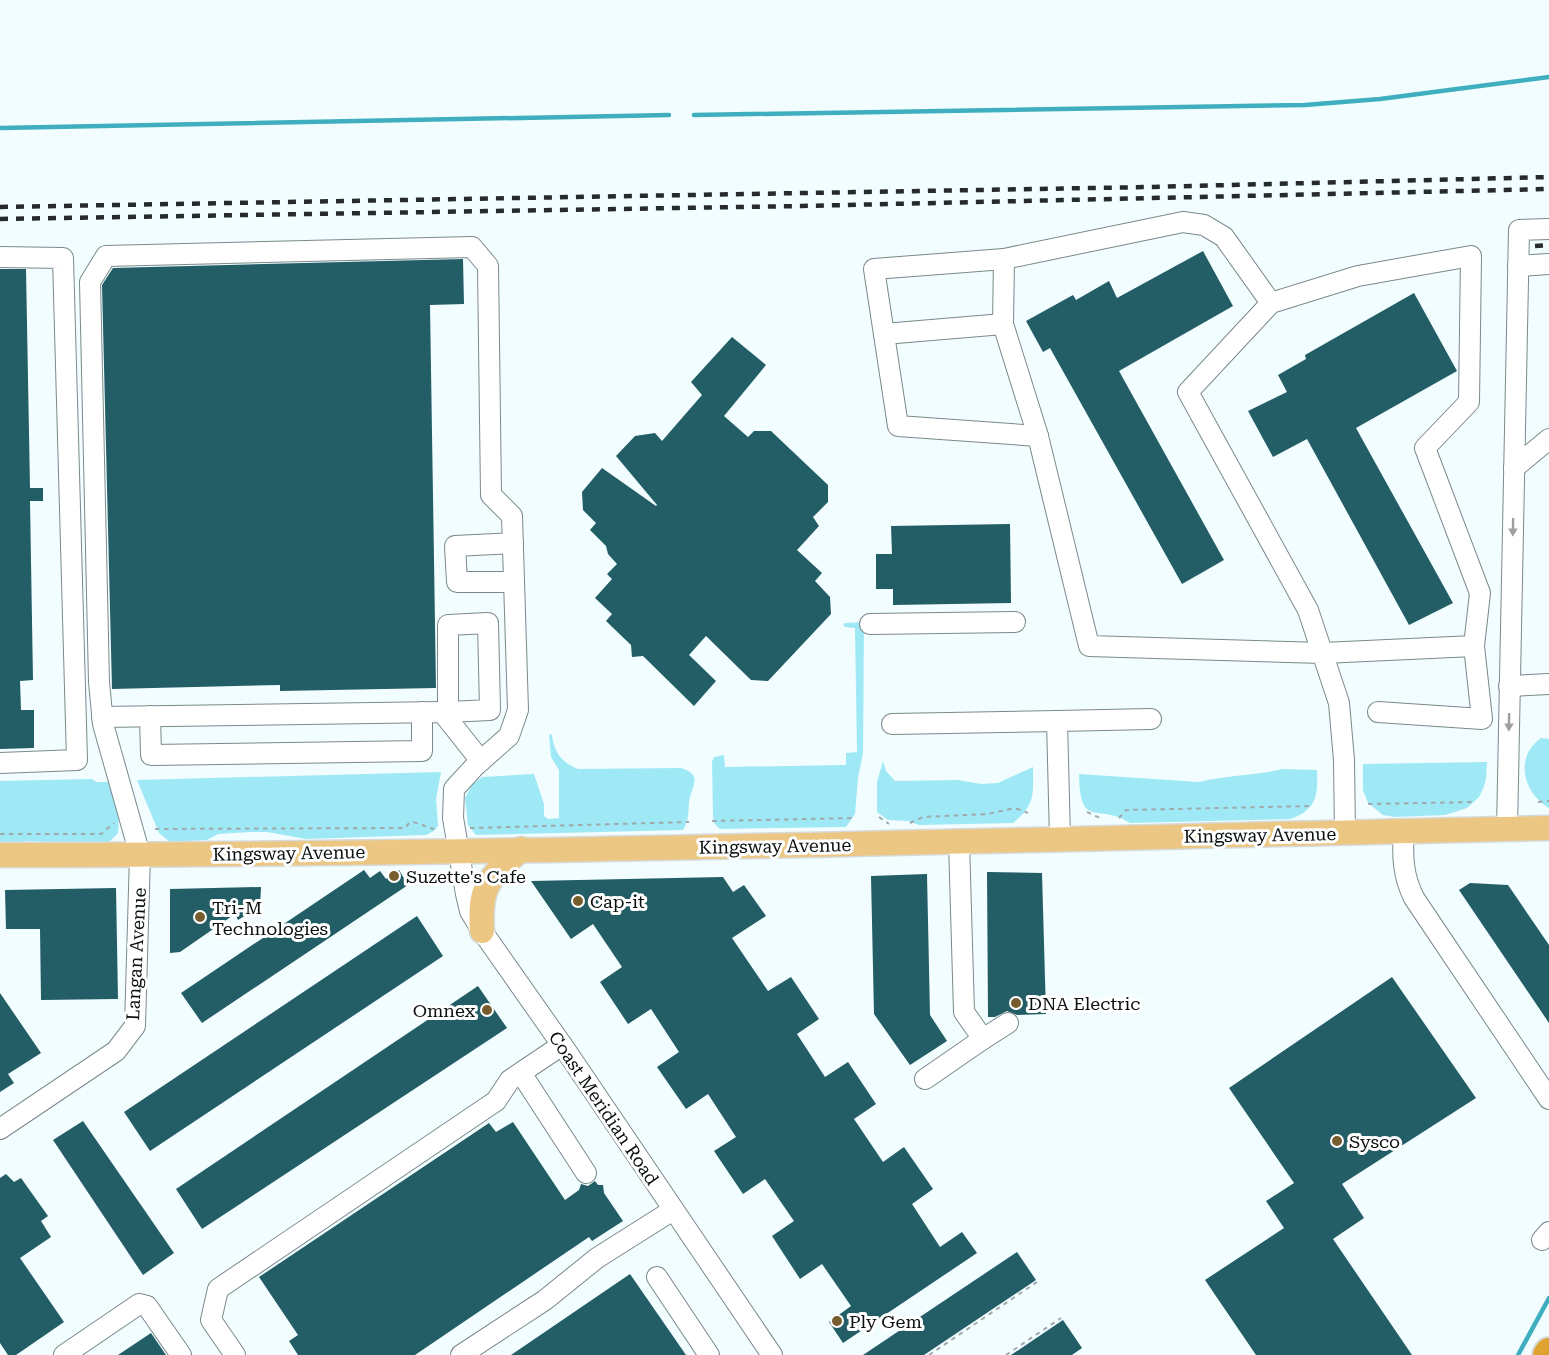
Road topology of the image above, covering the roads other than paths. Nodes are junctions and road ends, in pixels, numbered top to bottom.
1 (1549, 229) edge
2 (0, 258) edge
3 (1004, 259) junction
4 (1549, 264) edge
5 (1518, 266) junction
6 (1271, 303) junction
7 (1003, 324) junction
8 (884, 334) junction
9 (1038, 436) junction
10 (1549, 439) edge
11 (1514, 468) junction
12 (513, 543) junction
13 (514, 582) junction
14 (1015, 622) dead end
15 (870, 624) dead end
16 (1474, 646) junction
17 (1323, 653) junction
18 (1549, 684) edge
19 (1509, 686) junction
20 (422, 712) junction
21 (445, 712) junction
22 (1378, 712) dead end
23 (150, 716) junction
24 (102, 717) junction
25 (1151, 719) dead end
26 (1057, 721) junction
27 (892, 724) dead end
28 (481, 761) junction
29 (0, 763) edge
30 (1549, 828) edge
31 (1506, 830) junction
32 (1404, 831) junction
33 (1345, 833) junction
34 (1060, 839) junction
35 (959, 842) junction
36 (521, 849) junction
37 (460, 851) junction
38 (0, 855) edge
39 (140, 855) junction
40 (482, 931) junction
41 (1008, 1023) dead end
42 (983, 1039) junction
43 (562, 1045) junction
44 (521, 1073) junction
45 (925, 1079) dead end
46 (1549, 1099) edge
47 (0, 1129) edge
48 (586, 1173) dead end
49 (673, 1210) junction
50 (657, 1277) dead end
51 (64, 1355) edge
52 (181, 1355) edge
53 (235, 1355) edge
54 (460, 1355) edge
55 (709, 1355) edge
56 (772, 1355) edge

1 - 5 street
2 - 29 street
3 - 6 street
3 - 7 street
3 - 8 street
4 - 5 street
5 - 11 street
6 - 16 street
6 - 17 street
7 - 8 street
7 - 9 street
8 - 9 street
9 - 17 street
10 - 11 street
11 -> 19 street
12 - 13 street, Coast Meridian Road
12 - 13 street
12 - 24 street, Langan Avenue
13 - 28 street, Coast Meridian Road
14 - 15 street
16 - 17 street
16 - 22 street
17 - 33 street
18 - 19 street
19 -> 31 street
20 - 21 street
20 - 23 street
20 - 23 street
21 - 21 street
21 - 28 street
23 - 24 street
24 - 39 street, Langan Avenue
25 - 26 street
26 - 27 street
26 - 34 street
28 - 37 street, Coast Meridian Road
30 - 31 main road, Kingsway Avenue
31 - 32 main road, Kingsway Avenue
32 - 33 main road, Kingsway Avenue
32 - 46 street
33 - 34 main road, Kingsway Avenue
34 - 35 main road, Kingsway Avenue
35 - 36 main road, Kingsway Avenue
35 - 42 street
36 - 37 main road, Kingsway Avenue
36 - 40 main road
37 - 39 main road, Kingsway Avenue
37 - 40 street, Coast Meridian Road
38 - 39 main road, Kingsway Avenue
39 - 47 street, Langan Avenue
40 - 43 street, Coast Meridian Road
41 - 42 street
42 - 45 street
43 - 44 street
43 - 49 street, Coast Meridian Road
44 - 48 street
44 - 53 street
49 - 54 street
49 - 56 street, Coast Meridian Road
50 - 55 street
51 - 52 street

